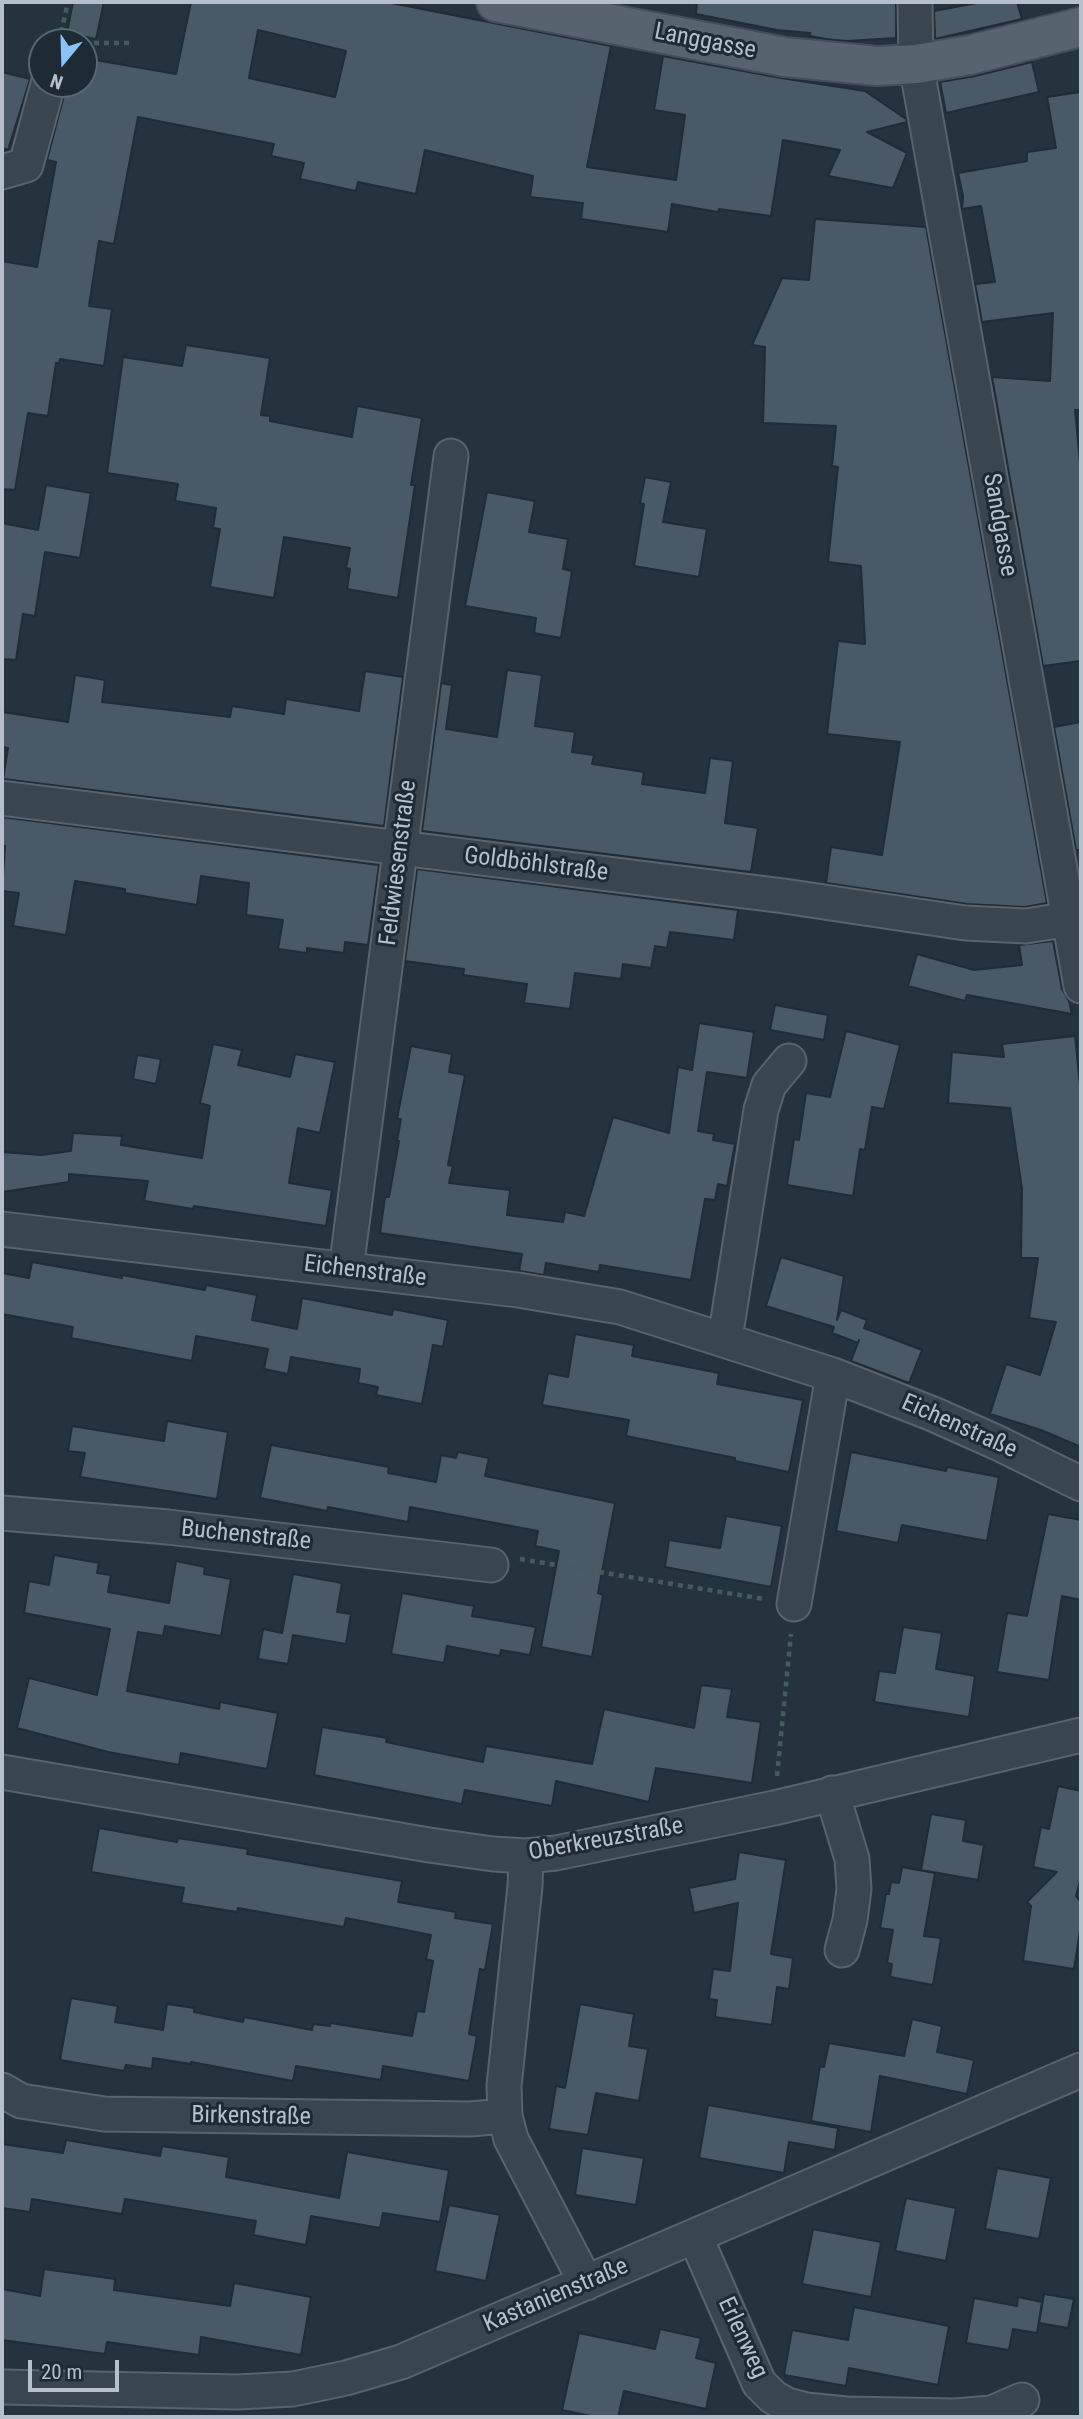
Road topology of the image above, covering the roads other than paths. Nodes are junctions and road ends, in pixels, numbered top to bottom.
1 (496, 2) edge
2 (915, 2) edge
3 (1081, 27) edge
4 (916, 65) junction
5 (44, 98) edge
6 (2, 172) edge
7 (451, 456) dead end
8 (2, 798) edge
9 (401, 848) junction
10 (1070, 919) junction
11 (1081, 986) edge
12 (789, 1061) dead end
13 (2, 1229) edge
14 (346, 1270) junction
15 (724, 1339) junction
16 (833, 1376) junction
17 (1081, 1484) edge
18 (2, 1513) edge
19 (491, 1565) road end
20 (794, 1604) road end
21 (1081, 1735) edge
22 (2, 1772) edge
23 (832, 1793) junction
24 (526, 1856) junction
25 (842, 1950) dead end
26 (1081, 2070) edge
27 (2, 2090) edge
28 (505, 2116) junction
29 (695, 2236) junction
30 (586, 2283) junction
31 (2, 2387) edge
32 (1022, 2400) dead end

1 - 4 main road, Langgasse
2 - 4 street, Sandgasse
3 - 4 main road, Langgasse
4 - 10 street, Sandgasse
5 - 6 street
7 - 9 street, Feldwiesenstraße
8 - 9 street, Goldböhlstraße
9 - 10 street, Goldböhlstraße
9 - 14 street, Feldwiesenstraße
10 - 11 street, Sandgasse
12 - 15 street
13 - 14 street, Eichenstraße
14 - 15 street, Eichenstraße
15 - 16 street, Eichenstraße
16 - 17 street, Eichenstraße
16 - 20 street
18 - 19 street, Buchenstraße
21 - 23 street, Oberkreuzstraße
22 - 24 street, Oberkreuzstraße
23 - 24 street, Oberkreuzstraße
23 - 25 street
24 - 28 street
26 - 29 street, Kastanienstraße
27 - 28 street, Birkenstraße
28 - 30 street
29 - 30 street, Kastanienstraße
29 - 32 street, Erlenweg
30 - 31 street, Kastanienstraße

